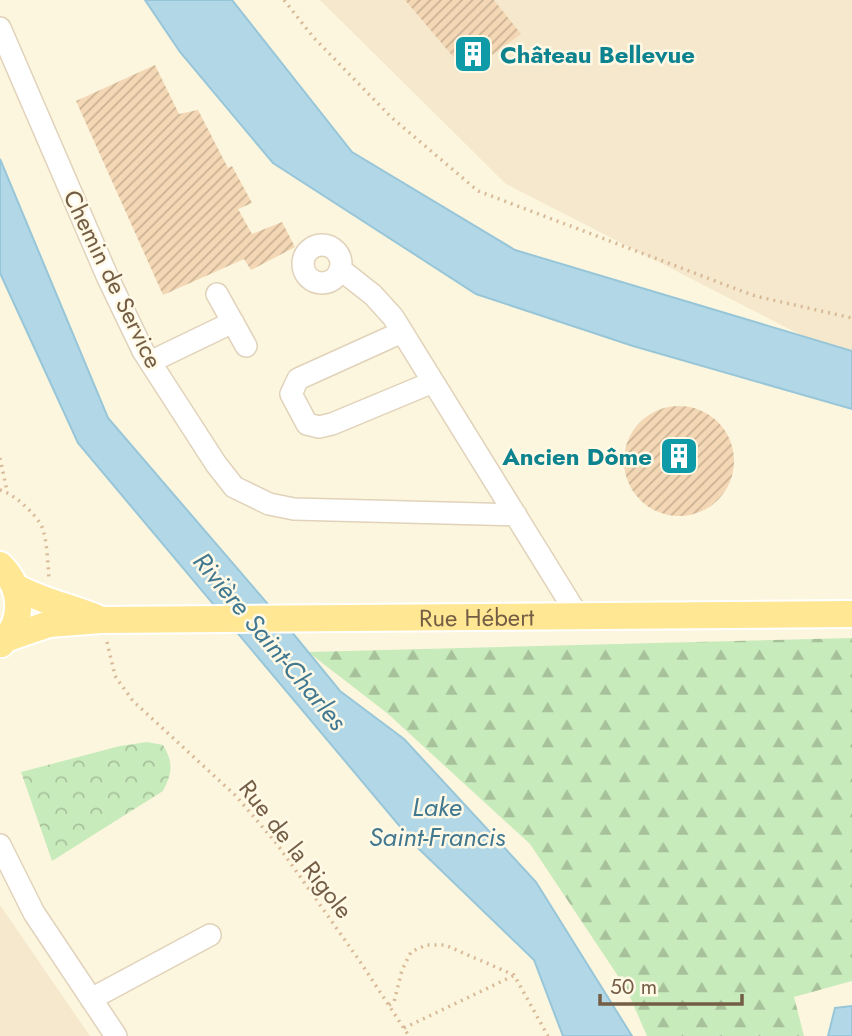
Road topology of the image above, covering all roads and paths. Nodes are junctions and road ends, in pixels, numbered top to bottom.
1 (284, 0) edge
2 (0, 28) edge
3 (340, 269) dead end
4 (217, 294) dead end
5 (852, 318) edge
6 (233, 322) junction
7 (402, 332) junction
8 (246, 346) dead end
9 (150, 362) junction
10 (433, 382) junction
11 (0, 458) edge
12 (0, 490) edge
13 (7, 491) junction
14 (516, 515) junction
15 (0, 565) edge
16 (16, 587) junction
17 (50, 590) dead end
18 (852, 614) edge
19 (578, 616) junction
20 (102, 620) junction
21 (4, 642) edge
22 (0, 845) edge
23 (6, 873) edge
24 (210, 935) dead end
25 (514, 975) junction
26 (91, 999) junction
27 (389, 1005) junction
28 (404, 1028) junction
29 (116, 1036) edge
30 (410, 1036) edge
31 (548, 1036) edge

1 - 5 path
2 - 9 street, Chemin de Service
3 - 7 street
4 - 6 street
6 - 8 street
6 - 9 street
7 - 10 street
7 - 10 street
9 - 14 street, Chemin de Service
10 - 14 street
11 - 13 path
12 - 13 path
13 - 17 path
14 - 19 street
15 - 16 main road
16 - 20 main road, Rue Hébert
16 - 21 main road
18 - 19 main road, Rue Hébert
19 - 20 main road, Rue Hébert
20 - 21 main road, Rue Hébert
20 - 27 path, Rue de la Rigole
22 - 23 street
23 - 26 street
24 - 26 street
25 - 27 path
25 - 28 path
25 - 31 path
26 - 29 street
27 - 28 path, Rue de la Rigole
28 - 30 path, Rue de la Rigole

